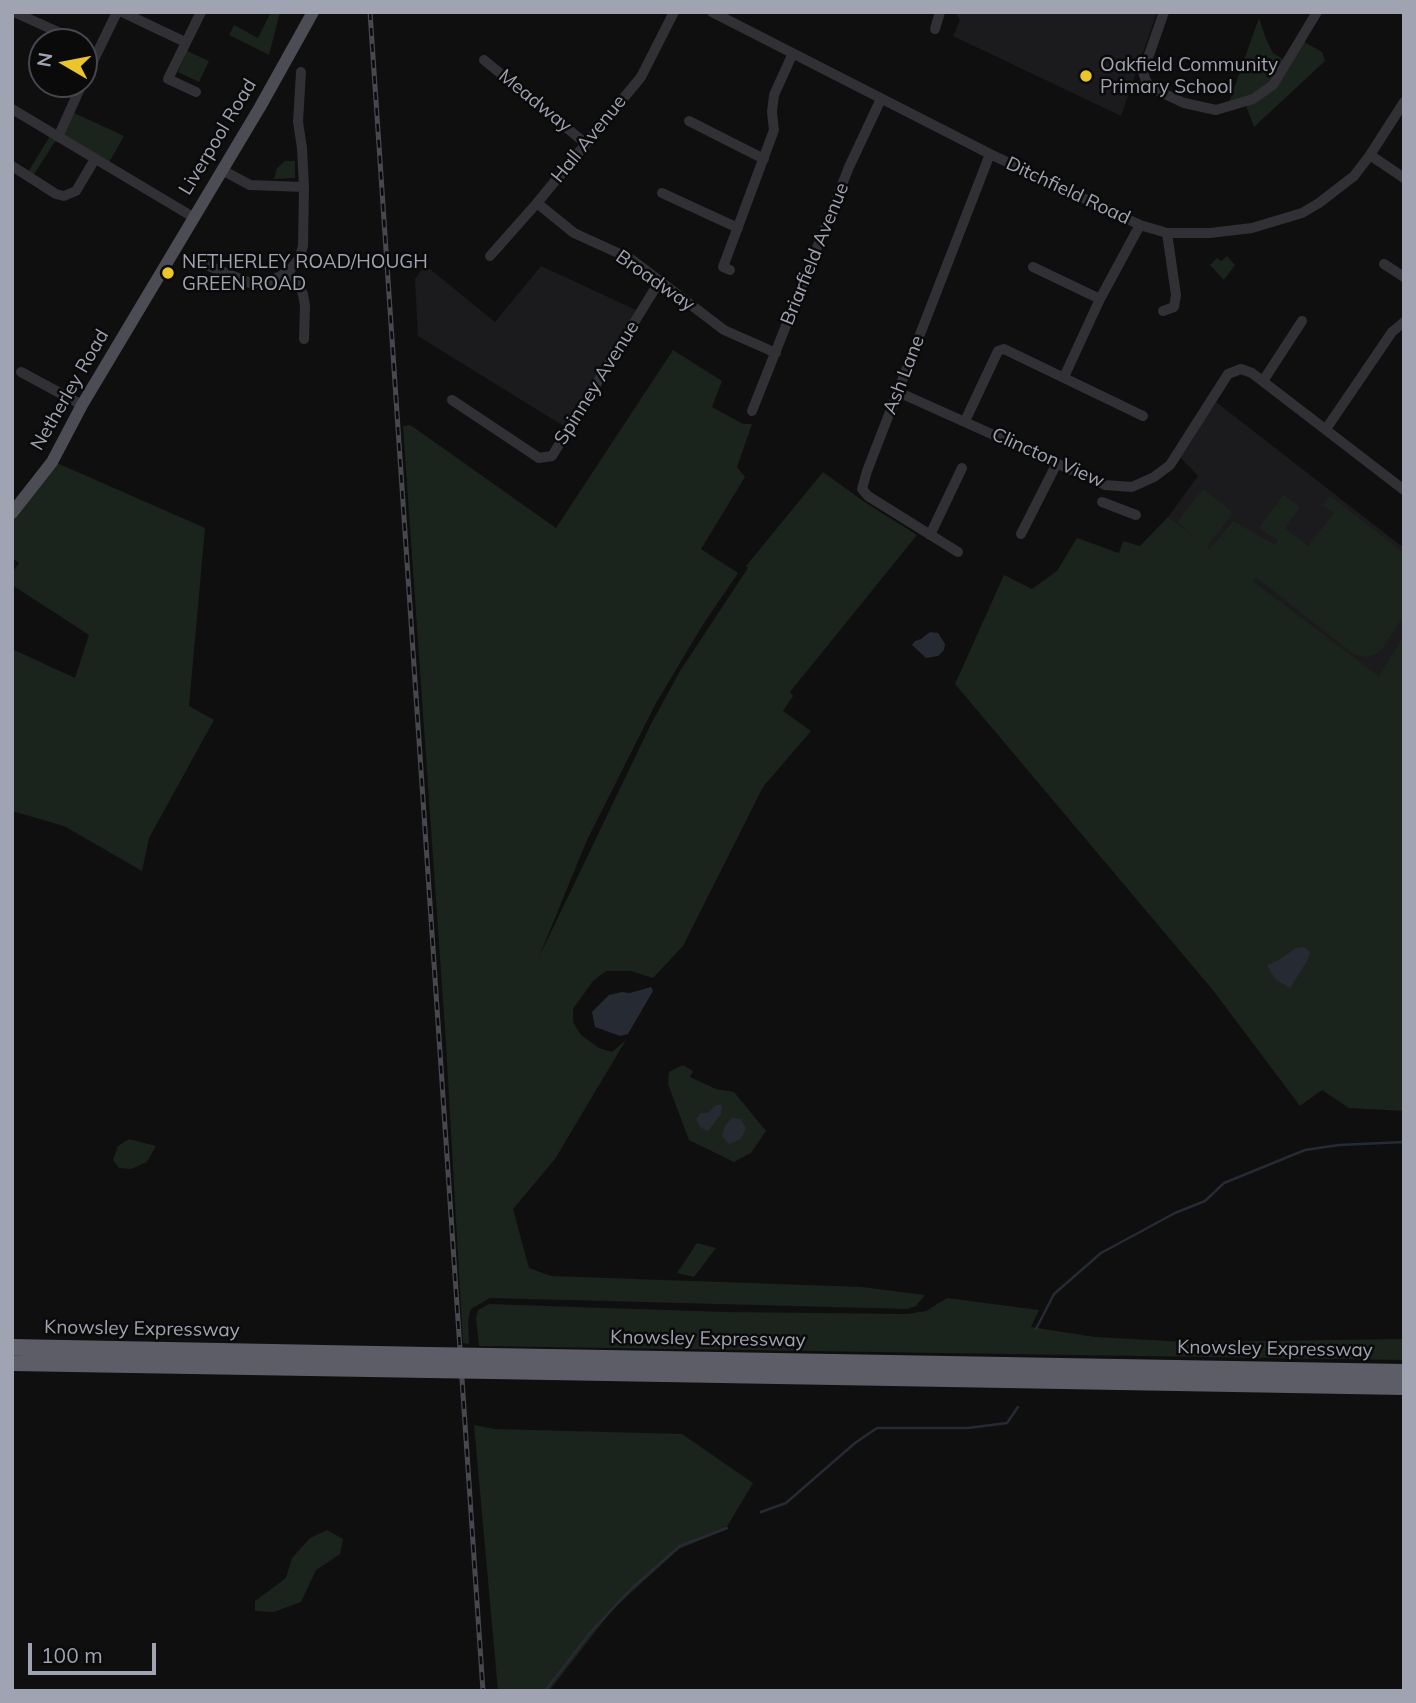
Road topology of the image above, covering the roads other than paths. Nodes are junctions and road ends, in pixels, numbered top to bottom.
1 (14, 12) edge
2 (120, 12) edge
3 (201, 12) edge
4 (313, 12) edge
5 (674, 12) edge
6 (712, 12) edge
7 (940, 12) edge
8 (1164, 12) edge
9 (1317, 12) edge
10 (49, 28) edge
11 (934, 29) dead end
12 (185, 43) junction
13 (98, 50) edge
14 (793, 53) junction
15 (484, 60) dead end
16 (301, 72) dead end
17 (196, 92) dead end
18 (76, 98) edge
19 (881, 99) junction
20 (1404, 102) edge
21 (12, 109) edge
22 (701, 113) dead end
23 (58, 137) junction
24 (585, 143) junction
25 (990, 154) junction
26 (1370, 155) junction
27 (95, 159) junction
28 (764, 159) junction
29 (12, 166) edge
30 (222, 170) junction
31 (1404, 178) edge
32 (304, 187) junction
33 (665, 198) dead end
34 (537, 202) junction
35 (193, 216) junction
36 (1140, 225) junction
37 (738, 228) junction
38 (1167, 233) junction
39 (490, 256) dead end
40 (194, 260) dead end
41 (1384, 264) dead end
42 (1033, 267) dead end
43 (730, 270) dead end
44 (286, 273) junction
45 (1404, 277) edge
46 (155, 282) joint
47 (659, 282) junction
48 (1100, 299) junction
49 (1163, 312) dead end
50 (1302, 321) dead end
51 (1404, 322) edge
52 (304, 339) dead end
53 (776, 353) junction
54 (21, 372) dead end
55 (1064, 377) junction
56 (1263, 381) junction
57 (898, 392) junction
58 (452, 400) dead end
59 (82, 405) junction
60 (752, 411) dead end
61 (1143, 415) dead end
62 (965, 421) junction
63 (1326, 429) junction
64 (1057, 463) junction
65 (962, 468) dead end
66 (1117, 488) junction
67 (1404, 490) edge
68 (1102, 502) dead end
69 (1114, 506) junction
70 (12, 513) edge
71 (1136, 515) dead end
72 (1021, 534) dead end
73 (930, 535) junction
74 (958, 552) dead end
75 (12, 1347) edge
76 (428, 1362) junction
77 (12, 1363) edge
78 (491, 1364) junction
79 (1404, 1372) edge
80 (1404, 1387) edge

1 - 10 street
2 - 12 street
2 - 13 street
3 - 12 street
4 - 30 main road, Liverpool Road
5 - 24 street, Hall Avenue
6 - 14 street, Ditchfield Road
7 - 11 street
8 - 9 street
12 - 17 street
14 - 19 street, Ditchfield Road
14 - 28 street
15 - 24 street, Meadway
16 - 32 street
18 - 23 street
19 - 25 street, Ditchfield Road
19 - 53 street, Briarfield Avenue
20 - 26 street, Ditchfield Road
21 - 23 street
22 - 28 street
23 - 27 street
24 - 34 street, Hall Avenue
25 - 36 street, Ditchfield Road
25 - 57 street, Ash Lane
26 - 31 street
26 - 38 street, Ditchfield Road
27 - 29 street
27 - 35 street
28 - 37 street
30 - 32 street
30 - 35 main road, Liverpool Road
32 - 44 street
33 - 37 street
34 - 39 street, Hall Avenue
34 - 47 street, Broadway
35 - 46 main road, Liverpool Road
36 - 38 street, Ditchfield Road
36 - 48 street
37 - 43 street
38 - 49 street
40 - 44 street
41 - 45 street
42 - 48 street
44 - 52 street
46 - 59 main road, Netherley Road
47 - 53 street, Broadway
47 - 58 street, Spinney Avenue
48 - 55 street
50 - 56 street
51 - 63 street
53 - 60 street, Briarfield Avenue
54 - 59 street
55 - 61 street
55 - 62 street
56 - 63 street, Clincton View
56 - 66 street, Clincton View
57 - 62 street, Clincton View
57 - 73 street, Ash Lane
59 - 70 main road, Netherley Road
62 - 64 street, Clincton View
63 - 67 street, Clincton View
64 - 66 street, Clincton View
64 - 72 street
65 - 73 street
66 - 69 street
68 - 69 street
69 - 71 street
73 - 74 street, Ash Lane
75 - 76 highway, Knowsley Expressway
76 - 77 highway, Knowsley Expressway
76 - 78 highway, Knowsley Expressway, bridge
78 - 79 highway, Knowsley Expressway
78 - 80 highway, Knowsley Expressway

